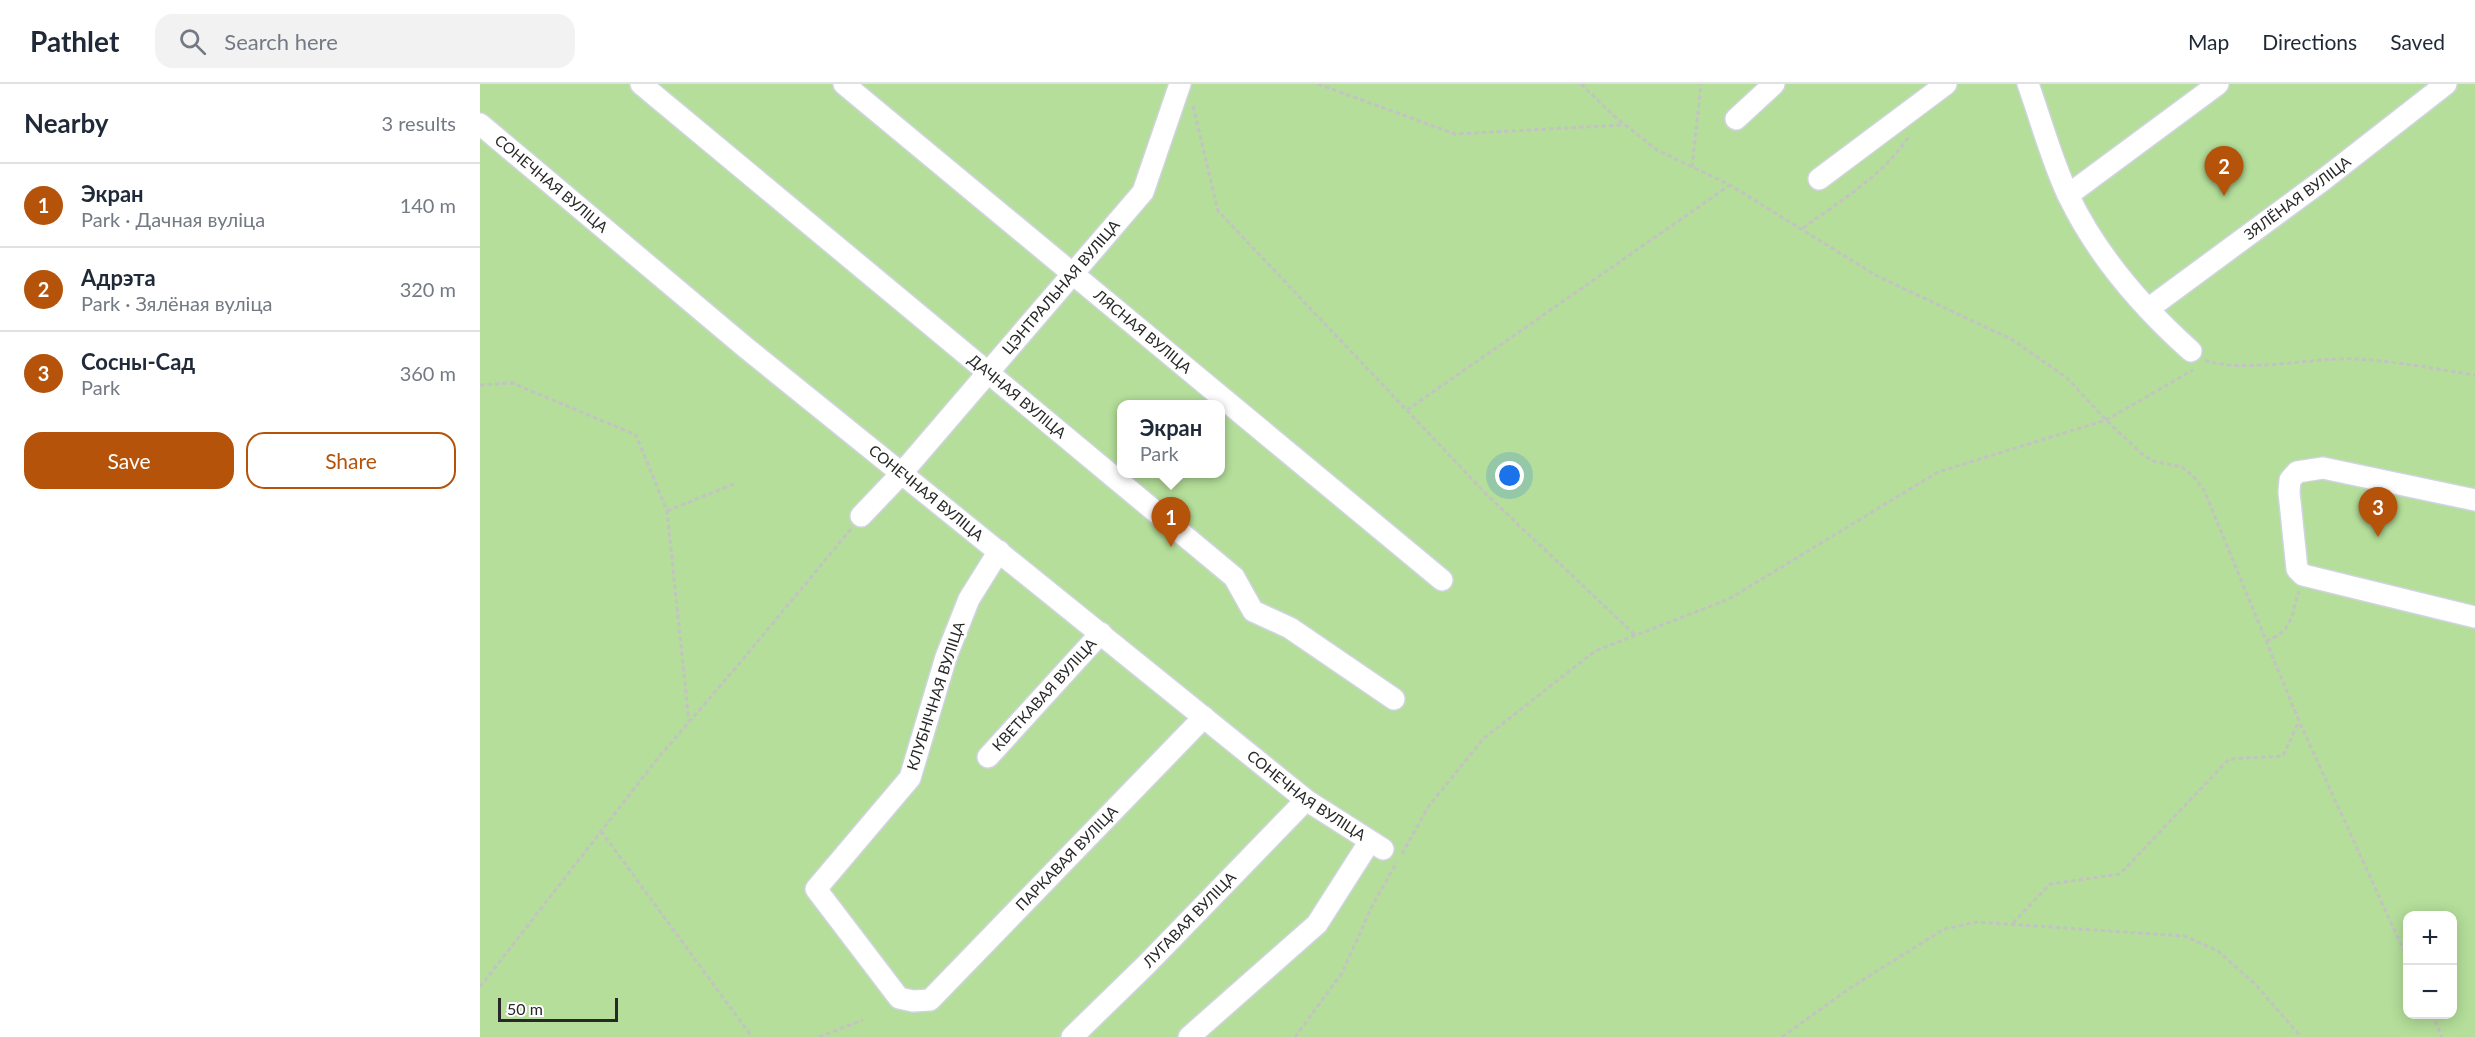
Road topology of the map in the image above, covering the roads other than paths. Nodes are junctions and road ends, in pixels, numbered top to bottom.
1 (641, 84) edge
2 (844, 84) edge
3 (1774, 84) edge
4 (1946, 84) edge
5 (2028, 84) edge
6 (2218, 84) edge
7 (2446, 84) edge
8 (1185, 90) edge
9 (1736, 118) dead end
10 (480, 124) edge
11 (1819, 179) dead end
12 (2068, 195) junction
13 (1073, 274) junction
14 (2148, 309) junction
15 (2199, 356) road end
16 (988, 372) junction
17 (1225, 400) edge
18 (1225, 400) edge
19 (902, 474) junction
20 (2475, 500) edge
21 (861, 516) road end
22 (999, 552) junction
23 (1442, 580) dead end
24 (2475, 617) edge
25 (1101, 633) junction
26 (1394, 699) dead end
27 (1204, 717) junction
28 (988, 757) dead end
29 (1306, 800) junction
30 (930, 1000) joint
31 (1072, 1037) edge
32 (1189, 1037) edge

1 - 16 street, ДАЧНАЯ ВУЛІЦА
2 - 13 street, ЛЯСНАЯ ВУЛІЦА
3 - 9 street
4 - 11 street
5 - 12 street
6 - 12 street
7 - 14 street, ЗЯЛЁНАЯ ВУЛІЦА
8 - 13 street, ЦЭНТРАЛЬНАЯ ВУЛІЦА
10 - 19 street, СОНЕЧНАЯ ВУЛІЦА
12 - 14 street
13 - 16 street, ЦЭНТРАЛЬНАЯ ВУЛІЦА
13 - 18 street, ЛЯСНАЯ ВУЛІЦА
14 - 15 street
16 - 19 street, ЦЭНТРАЛЬНАЯ ВУЛІЦА
16 - 26 street, ДАЧНАЯ ВУЛІЦА
17 - 23 street, ЛЯСНАЯ ВУЛІЦА
19 - 21 street, ЦЭНТРАЛЬНАЯ ВУЛІЦА
19 - 22 street, СОНЕЧНАЯ ВУЛІЦА
20 - 24 street
22 - 25 street, СОНЕЧНАЯ ВУЛІЦА
22 - 30 street, КЛУБНІЧНАЯ ВУЛІЦА
25 - 27 street, СОНЕЧНАЯ ВУЛІЦА
25 - 28 street, КВЕТКАВАЯ ВУЛІЦА
27 - 29 street, СОНЕЧНАЯ ВУЛІЦА
27 - 30 street, ПАРКАВАЯ ВУЛІЦА
29 - 31 street, ЛУГАВАЯ ВУЛІЦА
29 - 32 street, СОНЕЧНАЯ ВУЛІЦА

